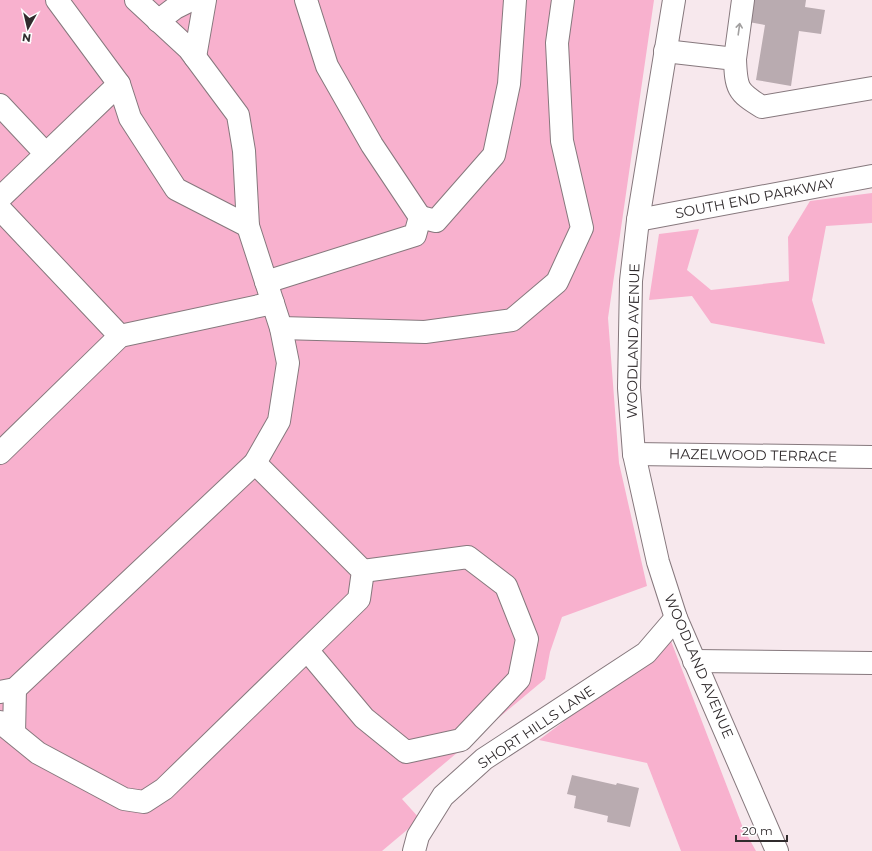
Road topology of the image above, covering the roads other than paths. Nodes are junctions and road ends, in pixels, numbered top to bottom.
1 (57, 0) edge
2 (136, 0) edge
3 (191, 0) edge
4 (205, 0) edge
5 (306, 0) edge
6 (515, 0) edge
7 (563, 0) edge
8 (674, 0) edge
9 (743, 0) edge
10 (158, 21) junction
11 (665, 51) junction
12 (195, 57) junction
13 (735, 59) junction
14 (119, 84) junction
15 (872, 88) edge
16 (0, 105) edge
17 (46, 154) junction
18 (872, 176) edge
19 (0, 198) edge
20 (0, 209) edge
21 (420, 217) junction
22 (638, 220) junction
23 (248, 226) junction
24 (266, 282) junction
25 (273, 303) junction
26 (281, 328) junction
27 (120, 336) junction
28 (0, 453) edge
29 (634, 454) junction
30 (872, 457) edge
31 (255, 463) junction
32 (363, 571) junction
33 (676, 618) junction
34 (307, 650) junction
35 (694, 661) junction
36 (872, 662) edge
37 (7, 690) edge
38 (7, 727) edge
39 (414, 851) edge
40 (777, 851) edge

1 - 14 street
2 - 10 street
3 - 10 street
4 - 12 street
5 - 21 street
6 - 21 street
7 - 26 street
8 - 11 street, WOODLAND AVENUE
13 -> 9 street
10 - 12 street
11 - 13 street
11 - 22 street, WOODLAND AVENUE
12 - 23 street
13 - 15 street
14 - 17 street
14 - 23 street
16 - 17 street
17 - 19 street
18 - 22 street, SOUTH END PARKWAY
20 - 27 street
21 - 24 street
22 - 29 street, WOODLAND AVENUE
23 - 24 street
24 - 25 street
25 - 26 street
25 - 27 street
26 - 31 street
27 - 28 street
29 - 30 street, HAZELWOOD TERRACE
29 - 33 street, WOODLAND AVENUE
31 - 32 street
31 - 37 street
32 - 34 street
32 - 34 street
33 - 35 street, WOODLAND AVENUE
33 - 39 street, SHORT HILLS LANE
34 - 38 street
35 - 36 street
35 - 40 street, WOODLAND AVENUE
37 - 38 street

